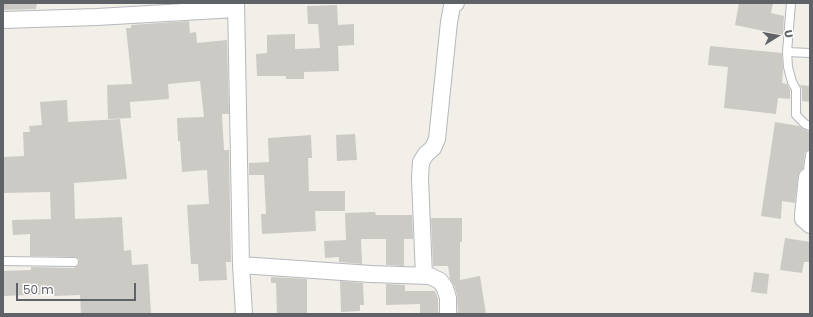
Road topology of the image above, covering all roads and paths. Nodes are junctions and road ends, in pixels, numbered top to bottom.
1 (791, 3) edge
2 (236, 6) edge
3 (452, 10) edge
4 (3, 20) edge
5 (788, 52) junction
6 (810, 53) edge
7 (810, 126) edge
8 (810, 155) edge
9 (809, 177) edge
10 (810, 226) edge
11 (3, 261) edge
12 (74, 262) dead end
13 (241, 265) junction
14 (424, 276) junction
15 (244, 314) edge
16 (448, 314) edge

1 - 5 lane
2 - 4 street
2 - 13 street
3 - 14 street
5 - 6 lane
5 - 7 lane
8 - 9 lane
9 - 10 street
11 - 12 lane
13 - 14 street
13 - 15 street
14 - 16 street

